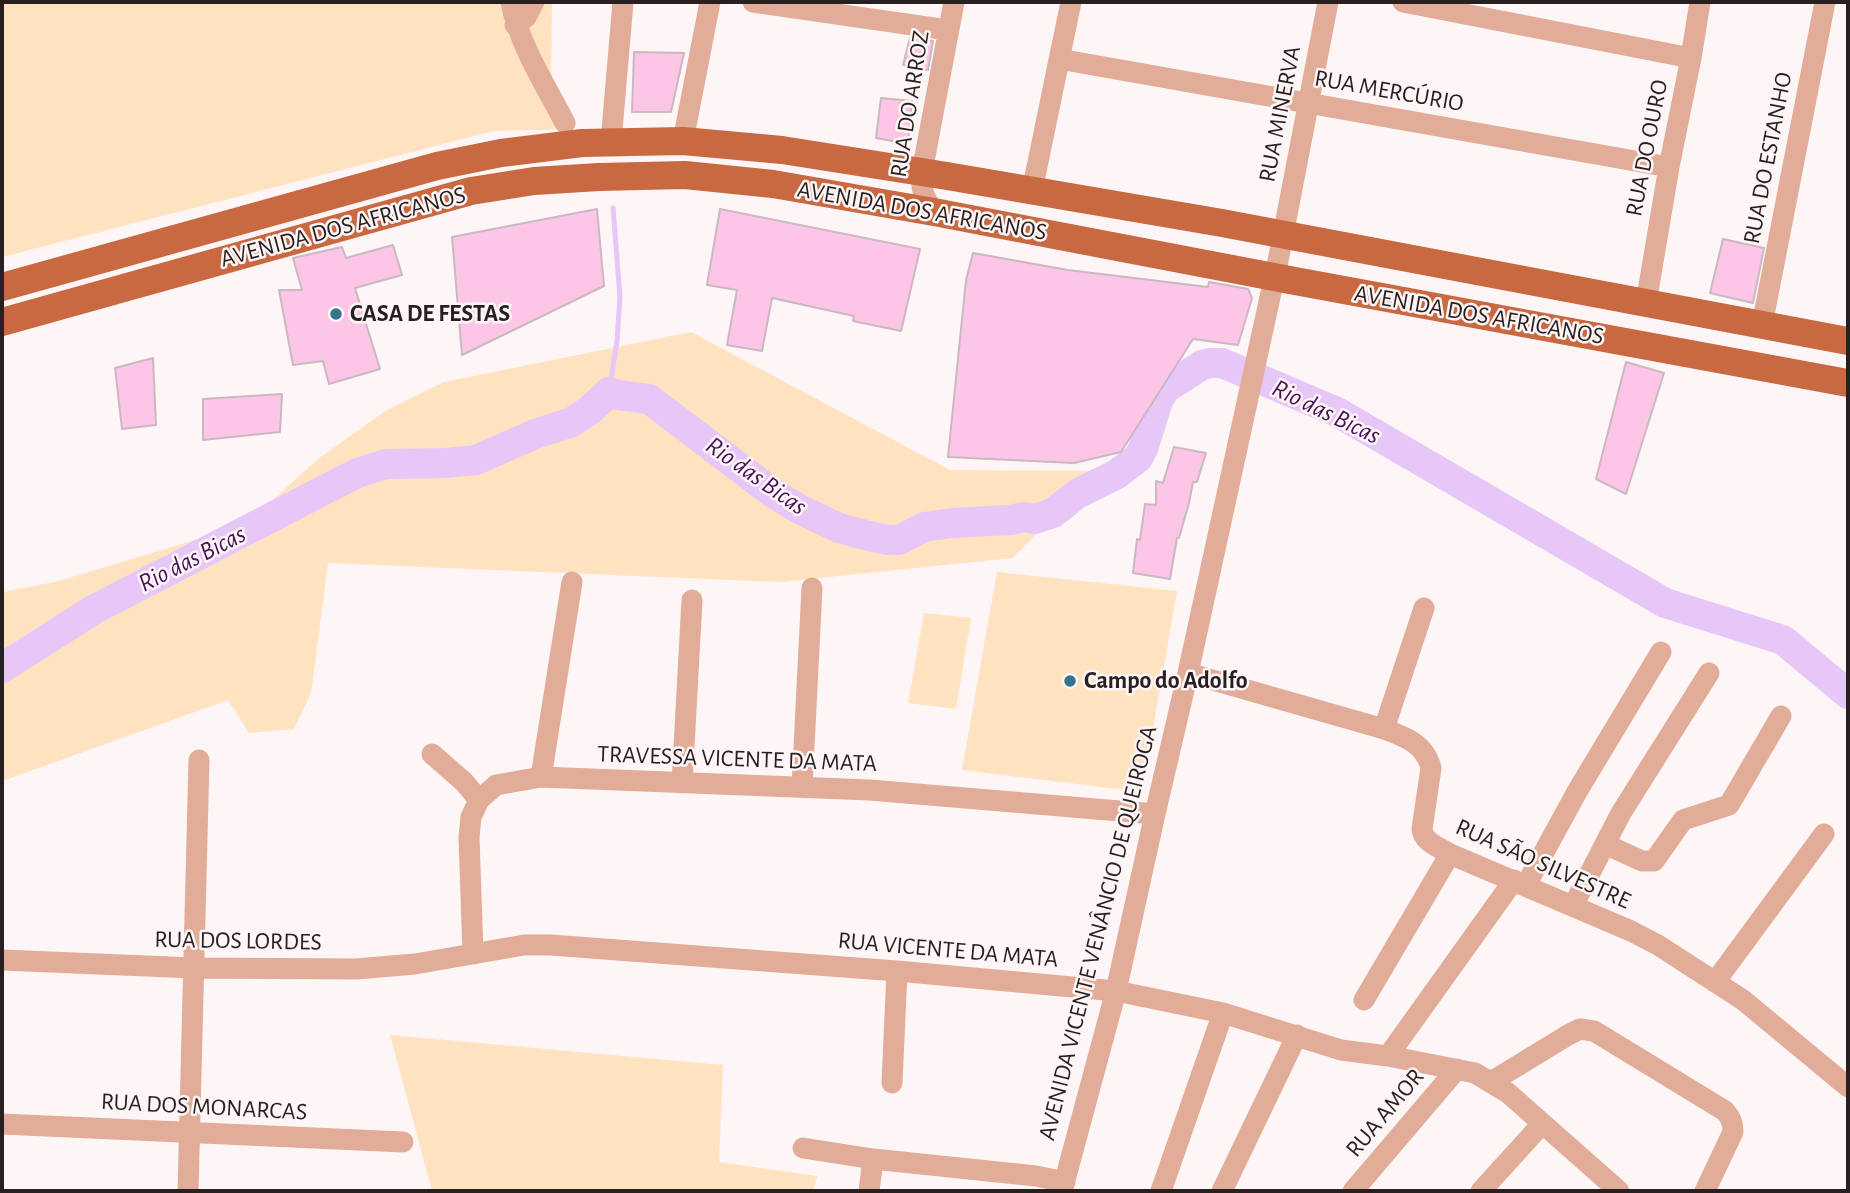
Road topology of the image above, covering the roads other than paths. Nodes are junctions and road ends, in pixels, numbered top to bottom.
1 (511, 2) edge
2 (534, 2) edge
3 (623, 2) edge
4 (710, 2) edge
5 (754, 2) edge
6 (954, 2) edge
7 (1072, 2) edge
8 (1328, 2) edge
9 (1403, 2) edge
10 (1700, 2) edge
11 (1825, 2) edge
12 (830, 8) edge
13 (515, 25) junction
14 (948, 30) junction
15 (1691, 58) junction
16 (1059, 60) junction
17 (1309, 103) junction
18 (565, 123) dead end
19 (683, 141) junction
20 (611, 142) junction
21 (1669, 167) junction
22 (922, 172) junction
23 (1032, 191) junction
24 (934, 212) junction
25 (1222, 223) junction
26 (1283, 235) junction
27 (1274, 277) junction
28 (2, 286) edge
29 (1646, 303) junction
30 (2, 322) edge
31 (1762, 325) junction
32 (1848, 341) edge
33 (1848, 383) edge
34 (572, 582) dead end
35 (812, 588) dead end
36 (692, 600) dead end
37 (1424, 608) dead end
38 (1661, 652) dead end
39 (1188, 673) junction
40 (1709, 673) dead end
41 (1782, 716) dead end
42 (1384, 729) junction
43 (432, 754) dead end
44 (199, 760) dead end
45 (541, 777) junction
46 (682, 783) junction
47 (802, 787) junction
48 (480, 800) junction
49 (1155, 814) junction
50 (1824, 834) dead end
51 (1605, 844) junction
52 (1450, 854) junction
53 (1520, 883) junction
54 (1573, 906) junction
55 (473, 954) junction
56 (2, 960) edge
57 (194, 968) junction
58 (897, 971) junction
59 (1715, 982) junction
60 (1116, 991) junction
61 (1364, 1000) dead end
62 (1223, 1013) junction
63 (1297, 1035) junction
64 (1388, 1056) junction
65 (1457, 1069) junction
66 (1491, 1082) junction
67 (892, 1083) dead end
68 (1848, 1087) edge
69 (2, 1124) edge
70 (1542, 1124) junction
71 (189, 1133) junction
72 (403, 1142) dead end
73 (803, 1148) dead end
74 (873, 1158) junction
75 (1064, 1186) edge
76 (1609, 1188) edge
77 (188, 1191) edge
78 (869, 1191) edge
79 (1161, 1191) edge
80 (1222, 1191) edge
81 (1353, 1191) edge
82 (1481, 1191) edge
83 (1705, 1191) edge

1 - 13 street
2 - 13 street
3 - 20 street
4 - 19 street
5 - 12 street
6 - 14 street, RUA DO ARROZ
7 - 16 street
8 - 17 street, RUA MINERVA
9 - 15 street
10 - 15 street, RUA DO OURO
11 - 31 street, RUA DO ESTANHO
12 - 14 street
13 - 18 street
14 - 22 street, RUA DO ARROZ
15 - 21 street, RUA DO OURO
16 - 17 street, RUA MERCÚRIO
16 - 23 street
17 - 21 street, RUA MERCÚRIO
17 - 26 street, RUA MINERVA
19 - 20 main road, AVENIDA DOS AFRICANOS
19 - 22 main road, AVENIDA DOS AFRICANOS
20 - 28 main road, AVENIDA DOS AFRICANOS
21 - 29 street, RUA DO OURO
22 - 23 main road, AVENIDA DOS AFRICANOS
22 - 24 street, RUA DO ARROZ
23 - 25 main road, AVENIDA DOS AFRICANOS
24 - 27 main road, AVENIDA DOS AFRICANOS
24 - 30 main road, AVENIDA DOS AFRICANOS
25 - 26 main road, AVENIDA DOS AFRICANOS
25 - 27 main road
26 - 27 street, RUA MINERVA
26 - 29 main road, AVENIDA DOS AFRICANOS
27 - 33 main road, AVENIDA DOS AFRICANOS
27 - 39 street, AVENIDA VICENTE VENÂNCIO DE QUEIROGA
29 - 31 main road, AVENIDA DOS AFRICANOS
31 - 32 main road, AVENIDA DOS AFRICANOS
34 - 45 street
35 - 47 street
36 - 46 street
37 - 42 street
38 - 53 street
39 - 42 street, RUA SÃO SILVESTRE
39 - 49 street, AVENIDA VICENTE VENÂNCIO DE QUEIROGA
40 - 51 street
41 - 51 street
42 - 52 street, RUA SÃO SILVESTRE
43 - 48 street
44 - 57 street
45 - 46 street, TRAVESSA VICENTE DA MATA
45 - 48 street, TRAVESSA VICENTE DA MATA
46 - 47 street, TRAVESSA VICENTE DA MATA
47 - 49 street, TRAVESSA VICENTE DA MATA
48 - 55 street
49 - 60 street, AVENIDA VICENTE VENÂNCIO DE QUEIROGA
50 - 59 street
51 - 54 street
52 - 53 street, RUA SÃO SILVESTRE
52 - 61 street
53 - 54 street, RUA SÃO SILVESTRE
53 - 64 street
54 - 59 street, RUA SÃO SILVESTRE
55 - 57 street, RUA DOS LORDES
55 - 58 street, RUA VICENTE DA MATA
56 - 57 street, RUA DOS LORDES
57 - 71 street
58 - 60 street, RUA VICENTE DA MATA
58 - 67 street
59 - 68 street, RUA SÃO SILVESTRE
60 - 62 street, RUA VICENTE DA MATA
60 - 75 street, AVENIDA VICENTE VENÂNCIO DE QUEIROGA
62 - 63 street, RUA VICENTE DA MATA
62 - 79 street
63 - 64 street, RUA VICENTE DA MATA
63 - 80 street
64 - 65 street, RUA VICENTE DA MATA
65 - 66 street, RUA VICENTE DA MATA
65 - 81 street, RUA AMOR
66 - 70 street, RUA VICENTE DA MATA
66 - 83 street
69 - 71 street, RUA DOS MONARCAS
70 - 76 street, RUA VICENTE DA MATA
70 - 82 street
71 - 72 street, RUA DOS MONARCAS
71 - 77 street
73 - 74 street
74 - 75 street
74 - 78 street

